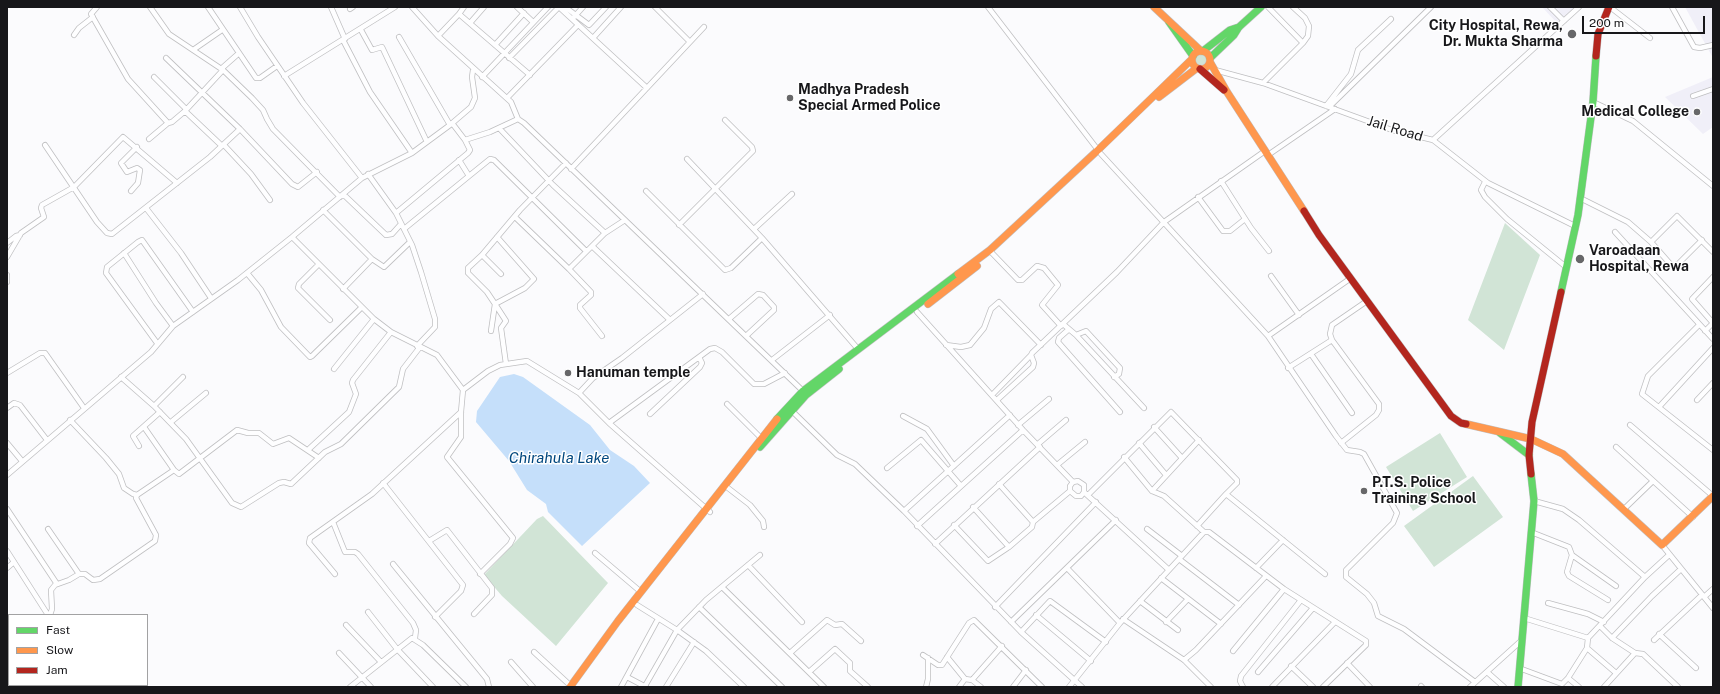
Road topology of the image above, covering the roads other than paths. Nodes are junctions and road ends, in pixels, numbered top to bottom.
1 (97, 7) edge
2 (150, 7) edge
3 (208, 7) edge
4 (240, 7) edge
5 (331, 7) edge
6 (395, 7) edge
7 (412, 7) edge
8 (464, 7) edge
9 (484, 7) edge
10 (517, 7) edge
11 (548, 7) edge
12 (559, 7) edge
13 (565, 7) edge
14 (583, 7) edge
15 (606, 7) edge
16 (621, 7) edge
17 (655, 7) edge
18 (988, 7) edge
19 (1154, 7) edge
20 (1261, 7) edge
21 (1268, 7) edge
22 (1293, 7) edge
23 (1431, 7) edge
24 (1550, 7) edge
25 (1579, 7) edge
26 (1610, 7) edge
27 (1672, 7) edge
28 (524, 13) junction
29 (459, 14) junction
30 (93, 17) junction
31 (573, 18) junction
32 (1392, 19) dead end
33 (1169, 21) junction
34 (1564, 21) junction
35 (533, 22) junction
36 (470, 23) junction
37 (578, 25) junction
38 (704, 27) dead end
39 (1239, 27) junction
40 (222, 30) junction
41 (361, 30) junction
42 (74, 35) dead end
43 (399, 36) dead end
44 (438, 36) junction
45 (592, 38) junction
46 (1650, 38) dead end
47 (344, 40) junction
48 (690, 42) junction
49 (1303, 43) junction
50 (495, 45) junction
51 (1713, 45) edge
52 (193, 50) junction
53 (1202, 51) junction
54 (504, 53) junction
55 (238, 54) junction
56 (1193, 57) junction
57 (166, 58) dead end
58 (509, 58) junction
59 (1210, 60) junction
60 (277, 66) junction
61 (1199, 68) junction
62 (222, 70) junction
63 (473, 70) junction
64 (1215, 70) junction
65 (530, 75) junction
66 (284, 76) junction
67 (154, 77) dead end
68 (482, 77) junction
69 (1263, 83) junction
70 (647, 88) junction
71 (1713, 89) edge
72 (1227, 92) junction
73 (202, 93) junction
74 (1693, 96) dead end
75 (507, 98) junction
76 (1593, 102) junction
77 (1327, 106) junction
78 (1335, 109) junction
79 (185, 110) junction
80 (518, 119) junction
81 (725, 120) dead end
82 (168, 123) junction
83 (451, 124) junction
84 (499, 128) junction
85 (240, 129) junction
86 (150, 139) dead end
87 (465, 140) junction
88 (1433, 140) junction
89 (427, 142) junction
90 (45, 145) dead end
91 (223, 146) junction
92 (137, 147) junction
93 (1100, 152) junction
94 (412, 153) junction
95 (1266, 153) junction
96 (687, 159) dead end
97 (459, 160) junction
98 (566, 163) junction
99 (571, 169) junction
100 (317, 172) junction
101 (368, 174) junction
102 (469, 176) junction
103 (362, 178) junction
104 (548, 180) junction
105 (1220, 181) junction
106 (1486, 182) junction
107 (177, 183) junction
108 (1713, 186) edge
109 (74, 187) junction
110 (715, 188) junction
111 (131, 191) dead end
112 (646, 191) dead end
113 (792, 194) dead end
114 (342, 195) junction
115 (1198, 197) junction
116 (532, 198) junction
117 (1580, 198) junction
118 (270, 200) dead end
119 (146, 208) junction
120 (323, 210) junction
121 (396, 213) junction
122 (515, 217) junction
123 (1245, 219) junction
124 (624, 220) junction
125 (1164, 222) junction
126 (401, 224) junction
127 (679, 225) junction
128 (1575, 226) junction
129 (404, 229) junction
130 (754, 229) junction
131 (1615, 232) dead end
132 (605, 233) junction
133 (20, 235) junction
134 (292, 237) junction
135 (497, 237) junction
136 (762, 238) junction
137 (1702, 240) junction
138 (410, 242) junction
139 (1651, 242) junction
140 (7, 243) edge
141 (592, 246) junction
142 (1269, 251) dead end
143 (586, 252) junction
144 (1713, 252) edge
145 (124, 253) junction
146 (992, 253) junction
147 (482, 255) junction
148 (7, 257) edge
149 (372, 259) junction
150 (319, 264) junction
151 (1566, 267) junction
152 (569, 269) junction
153 (247, 273) junction
154 (501, 274) dead end
155 (7, 275) edge
156 (1271, 276) dead end
157 (1713, 277) edge
158 (1351, 278) junction
159 (7, 282) edge
160 (343, 288) junction
161 (703, 294) junction
162 (211, 298) junction
163 (1367, 301) junction
164 (495, 304) junction
165 (362, 307) junction
166 (193, 312) junction
167 (917, 312) junction
168 (1299, 315) junction
169 (830, 316) junction
170 (374, 319) junction
171 (669, 319) junction
172 (729, 319) junction
173 (330, 320) dead end
174 (1713, 323) edge
175 (1062, 325) junction
176 (1699, 325) junction
177 (173, 326) junction
178 (1068, 330) junction
179 (491, 331) dead end
180 (1705, 331) junction
181 (391, 332) junction
182 (1076, 335) junction
183 (602, 336) dead end
184 (746, 336) junction
185 (1268, 336) junction
186 (1713, 339) edge
187 (1332, 340) junction
188 (157, 344) junction
189 (946, 345) junction
190 (1041, 345) junction
191 (419, 346) junction
192 (1713, 348) edge
193 (858, 349) junction
194 (1311, 354) junction
195 (1031, 355) junction
196 (699, 357) junction
197 (772, 360) junction
198 (506, 364) junction
199 (1288, 368) junction
200 (334, 369) dead end
201 (7, 373) edge
202 (785, 373) junction
203 (121, 377) junction
204 (183, 377) dead end
205 (1114, 377) junction
206 (1713, 383) edge
207 (463, 390) junction
208 (803, 391) junction
209 (206, 393) dead end
210 (579, 393) junction
211 (992, 395) junction
212 (1049, 399) dead end
213 (997, 400) junction
214 (1697, 400) dead end
215 (727, 404) dead end
216 (154, 406) junction
217 (1659, 407) junction
218 (7, 408) edge
219 (84, 408) junction
220 (789, 408) junction
221 (1144, 408) dead end
222 (160, 412) junction
223 (461, 412) junction
224 (1120, 412) dead end
225 (1352, 413) dead end
226 (650, 414) dead end
227 (1010, 415) junction
228 (903, 416) dead end
229 (70, 420) junction
230 (1066, 420) dead end
231 (170, 422) junction
232 (609, 423) junction
233 (1018, 425) junction
234 (1630, 425) dead end
235 (144, 427) junction
236 (1154, 427) junction
237 (1023, 430) junction
238 (1498, 432) junction
239 (761, 438) junction
240 (1530, 439) junction
241 (47, 440) junction
242 (1199, 440) junction
243 (1085, 442) dead end
244 (7, 443) edge
245 (1139, 443) junction
246 (1341, 443) junction
247 (139, 446) dead end
248 (1039, 446) junction
249 (1616, 447) dead end
250 (309, 450) junction
251 (1713, 450) edge
252 (1529, 455) junction
253 (1124, 457) junction
254 (200, 458) junction
255 (319, 458) junction
256 (1182, 458) junction
257 (22, 461) junction
258 (1057, 465) junction
259 (954, 466) junction
260 (887, 468) dead end
261 (174, 470) junction
262 (949, 471) junction
263 (7, 475) edge
264 (1166, 475) junction
265 (1653, 481) junction
266 (1073, 482) junction
267 (384, 483) junction
268 (998, 484) junction
269 (961, 486) junction
270 (728, 488) junction
271 (1070, 491) junction
272 (1152, 491) junction
273 (1086, 494) junction
274 (1226, 494) junction
275 (137, 495) junction
276 (1713, 496) edge
277 (1534, 501) junction
278 (1096, 502) junction
279 (973, 507) junction
280 (7, 509) edge
281 (708, 510) junction
282 (904, 511) junction
283 (1622, 511) junction
284 (1693, 517) junction
285 (1116, 520) junction
286 (333, 522) junction
287 (1034, 522) junction
288 (954, 525) junction
289 (917, 526) junction
290 (1197, 526) junction
291 (764, 527) dead end
292 (1147, 528) dead end
293 (48, 529) dead end
294 (1204, 532) junction
295 (1531, 532) junction
296 (1283, 540) junction
297 (429, 541) junction
298 (935, 544) junction
299 (1662, 545) junction
300 (1008, 546) junction
301 (7, 551) edge
302 (595, 553) dead end
303 (760, 555) dead end
304 (1572, 555) junction
305 (1669, 555) junction
306 (1180, 558) junction
307 (14, 562) junction
308 (393, 564) dead end
309 (748, 565) junction
310 (7, 568) edge
311 (1066, 568) junction
312 (1256, 568) junction
313 (1681, 569) junction
314 (1169, 570) junction
315 (79, 574) junction
316 (335, 574) dead end
317 (480, 574) junction
318 (1325, 574) dead end
319 (1266, 576) junction
320 (1645, 577) junction
321 (1161, 578) junction
322 (57, 584) junction
323 (1616, 586) dead end
324 (722, 587) junction
325 (1284, 589) junction
326 (1713, 589) edge
327 (641, 592) junction
328 (1703, 596) junction
329 (1188, 599) junction
330 (1301, 600) junction
331 (1608, 600) dead end
332 (1140, 601) junction
333 (1548, 603) dead end
334 (636, 605) junction
335 (1239, 605) junction
336 (995, 606) junction
337 (699, 607) junction
338 (1313, 608) junction
339 (1713, 608) edge
340 (368, 612) dead end
341 (48, 614) edge
342 (50, 614) edge
343 (474, 614) dead end
344 (1036, 615) junction
345 (435, 617) junction
346 (1524, 618) junction
347 (658, 619) junction
348 (1122, 621) junction
349 (802, 622) dead end
350 (1011, 622) junction
351 (1166, 622) junction
352 (1335, 622) junction
353 (1221, 624) junction
354 (1602, 624) junction
355 (346, 625) dead end
356 (677, 630) junction
357 (1178, 630) dead end
358 (1021, 632) junction
359 (1659, 634) junction
360 (415, 638) junction
361 (1588, 638) junction
362 (1612, 638) junction
363 (1522, 640) junction
364 (1654, 640) dead end
365 (861, 641) dead end
366 (694, 642) junction
367 (1106, 642) junction
368 (1002, 646) junction
369 (1587, 648) junction
370 (397, 649) junction
371 (1233, 651) dead end
372 (534, 652) dead end
373 (339, 653) dead end
374 (790, 653) junction
375 (1635, 653) junction
376 (947, 657) junction
377 (1184, 660) junction
378 (1091, 661) junction
379 (381, 662) junction
380 (511, 662) dead end
381 (1347, 663) junction
382 (1291, 666) junction
383 (1519, 668) junction
384 (1696, 668) dead end
385 (1026, 670) junction
386 (809, 672) junction
387 (1258, 672) dead end
388 (1487, 672) junction
389 (1616, 673) junction
390 (627, 677) junction
391 (362, 678) junction
392 (1568, 678) junction
393 (965, 679) junction
394 (972, 680) junction
395 (1076, 680) junction
396 (1475, 682) junction
397 (1561, 685) edge
398 (1675, 686) edge
399 (350, 687) edge
400 (371, 687) edge
401 (433, 687) edge
402 (466, 687) edge
403 (489, 687) edge
404 (533, 687) edge
405 (572, 687) edge
406 (621, 687) edge
407 (646, 687) edge
408 (666, 687) edge
409 (744, 687) edge
410 (782, 687) edge
411 (824, 687) edge
412 (868, 687) edge
413 (926, 687) edge
414 (959, 687) edge
415 (981, 687) edge
416 (1013, 687) edge
417 (1042, 687) edge
418 (1069, 687) edge
419 (1082, 687) edge
420 (1211, 687) edge
421 (1243, 687) edge
422 (1272, 687) edge
423 (1313, 687) edge
424 (1323, 687) edge
425 (1370, 687) edge
426 (1470, 687) edge
427 (1504, 687) edge
428 (1518, 687) edge
429 (1579, 687) edge
430 (1604, 687) edge

1 - 30 street
2 - 52 street
3 - 40 street
4 - 60 street
5 - 47 street
6 - 41 street
7 - 44 street
8 - 29 street
9 - 36 street
10 - 28 street
11 - 35 street
12 - 31 street
12 - 58 street
13 - 31 street
14 - 31 street
15 - 31 street
16 - 45 street
17 - 48 street
18 - 93 street
19 - 33 main road
20 - 39 main road
21 - 49 street
22 - 49 street
23 - 77 street
24 - 34 street
25 - 34 street, Jail Road
26 - 46 street
26 - 76 main road
27 - 51 street
28 - 35 street
28 - 50 street
29 - 36 street
29 - 44 street
30 - 42 street
30 - 82 street
31 - 37 street
32 - 77 street
33 - 53 main road
33 - 56 main road
34 - 88 street, Jail Road
35 - 54 street
36 - 50 street
37 - 45 street
37 - 65 street
38 - 48 street
39 - 53 main road
39 - 59 main road
40 - 52 street
40 - 55 street
41 - 47 street
41 - 89 street
43 - 83 street
44 - 63 street
45 - 70 street
47 - 66 street
47 - 94 street
48 - 70 street
49 - 69 street
50 - 54 street
52 - 62 street
53 - 56 main road
53 - 59 main road
54 - 58 street
54 - 68 street
55 - 60 street
55 - 62 street
56 - 61 main road
56 - 93 main road
57 - 73 street
58 - 65 street
59 - 61 main road
59 - 64 main road
60 - 66 street
61 - 72 main road
61 - 93 main road
62 - 73 street
62 - 100 street
63 - 68 street
63 - 83 street
64 - 69 street, Jail Road
64 - 72 main road
65 - 75 street
66 - 103 street
67 - 79 street
68 - 75 street
69 - 77 street, Jail Road
70 - 99 street
71 - 74 street
72 - 95 main road
73 - 79 street
73 - 85 street
75 - 80 street
76 - 108 street
76 - 117 main road
77 - 78 street, Jail Road
78 - 88 street, Jail Road
78 - 95 street
79 - 82 street
79 - 91 street
80 - 84 street
80 - 98 street
81 - 110 street
82 - 86 street
83 - 87 street
83 - 89 street
84 - 87 street
84 - 104 street
85 - 91 street
85 - 100 street
87 - 97 street
88 - 106 street
89 - 94 street
90 - 109 street
91 - 107 street
91 - 118 street
92 - 107 street
92 - 109 street
92 - 111 street
93 - 125 street
93 - 146 main road
93 - 193 main road
94 - 101 street
95 - 105 street
95 - 158 main road
96 - 110 street
97 - 102 street
97 - 121 street
98 - 99 street
98 - 104 street
99 - 124 street
100 - 114 street
101 - 103 street
101 - 121 street
102 - 116 street
102 - 129 street
103 - 114 street
104 - 116 street
104 - 132 street
105 - 115 street
105 - 123 street
106 - 128 street
106 - 151 street
107 - 119 street
109 - 119 street
109 - 133 street
110 - 127 street
110 - 130 street
112 - 127 street
113 - 130 street
114 - 120 street
114 - 126 street
115 - 123 street
115 - 125 street
116 - 122 street
116 - 143 street
117 - 128 main road
117 - 139 street
119 - 162 street
120 - 134 street
120 - 149 street
121 - 126 street
122 - 135 street
122 - 152 street
123 - 142 street
124 - 132 street
124 - 161 street
125 - 175 street
125 - 185 street
126 - 129 street
127 - 136 street
128 - 151 main road
129 - 138 street
130 - 136 street
131 - 176 street
132 - 141 street
133 - 140 street
133 - 148 street
134 - 150 street
134 - 153 street
135 - 147 street
135 - 164 street
136 - 169 street
137 - 139 street
137 - 139 street
137 - 144 street
138 - 149 street
138 - 191 street
141 - 143 street
141 - 171 street
143 - 152 street
145 - 166 street
145 - 177 street
145 - 188 street
146 - 167 main road
146 - 175 street
147 - 154 street
147 - 164 street
149 - 160 street
150 - 160 street
150 - 173 street
151 - 240 main road
152 - 183 street
153 - 162 street
153 - 165 street
155 - 159 street
156 - 168 street
157 - 174 street
158 - 163 main road
158 - 168 street
160 - 165 street
161 - 171 street
161 - 172 street
162 - 166 street
163 - 187 street
163 - 238 main road
164 - 179 street
164 - 198 street
165 - 170 street
166 - 177 street
167 - 189 street
167 - 220 main road
168 - 185 street
169 - 193 street
169 - 197 street
170 - 181 street
170 - 200 street
171 - 210 street
172 - 184 street
172 - 184 street
174 - 180 street
175 - 178 street
175 - 190 street
176 - 180 street
176 - 217 street
177 - 188 street
178 - 182 street
178 - 224 street
180 - 186 street
181 - 191 street
181 - 250 street
182 - 205 street
182 - 205 street
184 - 197 street
185 - 199 street
187 - 194 street
187 - 246 street
188 - 203 street
189 - 190 street
189 - 211 street
190 - 195 street
191 - 207 street
191 - 255 street
192 - 217 street
193 - 208 main road
194 - 199 street
194 - 225 street
195 - 211 street
195 - 213 street
196 - 202 street
196 - 226 street
196 - 232 street
197 - 202 street
198 - 207 street
198 - 210 street
199 - 246 street
201 - 219 street
202 - 208 street
203 - 216 street
203 - 219 street
204 - 216 street
205 - 221 street
206 - 214 street
207 - 223 street
208 - 220 main road
209 - 231 street
210 - 232 street
211 - 213 street
212 - 233 street
213 - 227 street
215 - 239 street
216 - 222 street
217 - 251 street
218 - 241 street
219 - 229 street
220 - 239 main road
220 - 270 main road
220 - 282 street
222 - 231 street
222 - 235 street
223 - 267 street
223 - 317 street
227 - 233 street
227 - 259 street
228 - 259 street
229 - 241 street
229 - 275 street
230 - 248 street
231 - 254 street
232 - 281 street
233 - 237 street
234 - 276 street
235 - 247 street
235 - 261 street
236 - 242 street
236 - 245 street
236 - 256 street
237 - 248 street
237 - 269 street
238 - 240 main road
238 - 252 main road
239 - 281 main road
240 - 252 main road
240 - 283 main road
241 - 257 street
242 - 256 street
242 - 274 street
243 - 258 street
244 - 257 street
245 - 253 street
245 - 264 street
246 - 396 street
248 - 258 street
248 - 268 street
249 - 265 street
250 - 254 street
250 - 255 street
252 - 277 main road
253 - 272 street
253 - 273 street
254 - 255 street
254 - 261 street
256 - 264 street
257 - 263 street
258 - 266 street
259 - 262 street
260 - 262 street
261 - 275 street
262 - 269 street
262 - 282 street
264 - 272 street
265 - 283 street
265 - 284 street
266 - 271 street
266 - 273 street
267 - 286 street
267 - 297 street
268 - 279 street
268 - 287 street
269 - 289 street
270 - 281 main road
270 - 291 street
271 - 273 street
271 - 287 street
272 - 290 street
273 - 278 street
274 - 290 street
274 - 296 street
275 - 315 street
276 - 284 main road
277 - 295 main road
277 - 320 street
278 - 285 street
278 - 336 street
279 - 288 street
279 - 300 street
280 - 322 street
281 - 327 main road
281 - 334 main road
282 - 289 street
283 - 299 main road
284 - 299 main road
285 - 311 street
285 - 314 street
286 - 316 street
286 - 360 street
287 - 300 street
288 - 298 street
288 - 300 street
289 - 298 street
290 - 294 street
292 - 306 street
293 - 315 street
294 - 306 street
294 - 312 street
295 - 304 street
295 - 346 main road
296 - 312 street
296 - 318 street
297 - 317 street
297 - 345 street
298 - 336 street
299 - 305 street
301 - 307 street
302 - 327 street
303 - 309 street
304 - 323 street
304 - 331 street
305 - 313 street
305 - 320 street
306 - 314 street
306 - 335 street
307 - 310 street
307 - 341 street
308 - 345 street
309 - 324 street
309 - 349 street
311 - 348 street
311 - 350 street
312 - 319 street
313 - 328 street
313 - 362 street
314 - 321 street
315 - 322 street
317 - 343 street
319 - 325 street
319 - 335 street
320 - 354 street
321 - 329 street
321 - 332 street
322 - 342 street
324 - 337 street
324 - 374 street
325 - 330 street
325 - 371 street
326 - 328 street
327 - 405 main road
328 - 339 street
328 - 359 street
329 - 351 street
329 - 353 street
330 - 338 street
330 - 421 street
332 - 348 street
332 - 351 street
333 - 354 street
334 - 347 street
334 - 405 main road
335 - 353 street
336 - 350 street
337 - 356 street
337 - 410 street
338 - 352 street
338 - 387 street
340 - 370 street
344 - 358 street
344 - 367 street
344 - 378 street
345 - 403 street
346 - 361 street
346 - 363 main road
347 - 356 street
347 - 390 street
348 - 367 street
348 - 377 street
350 - 358 street
351 - 357 street
352 - 381 street
352 - 382 street
353 - 377 street
354 - 361 street
354 - 362 street
355 - 379 street
356 - 366 street
356 - 407 street
358 - 395 street
359 - 364 street
359 - 384 street
360 - 370 street
360 - 402 street
361 - 369 street
362 - 375 street
363 - 383 main road
363 - 388 street
365 - 374 street
366 - 408 street
366 - 409 street
367 - 378 street
368 - 376 street
368 - 385 street
368 - 394 street
369 - 389 street
369 - 392 street
370 - 379 street
370 - 401 street
372 - 405 street
373 - 391 street
374 - 386 street
375 - 389 street
375 - 398 street
376 - 393 street
376 - 413 street
377 - 420 street
378 - 395 street
379 - 391 street
380 - 404 street
381 - 424 street
381 - 425 street
382 - 422 street
382 - 423 street
383 - 397 street
383 - 428 main road
385 - 416 street
385 - 417 street
386 - 411 street
386 - 412 street
388 - 396 street
388 - 427 street
389 - 430 street
390 - 406 street
390 - 407 street
391 - 399 street
391 - 400 street
392 - 397 street
392 - 429 street
393 - 394 street
393 - 414 street
394 - 415 street
395 - 418 street
395 - 419 street
396 - 426 street

